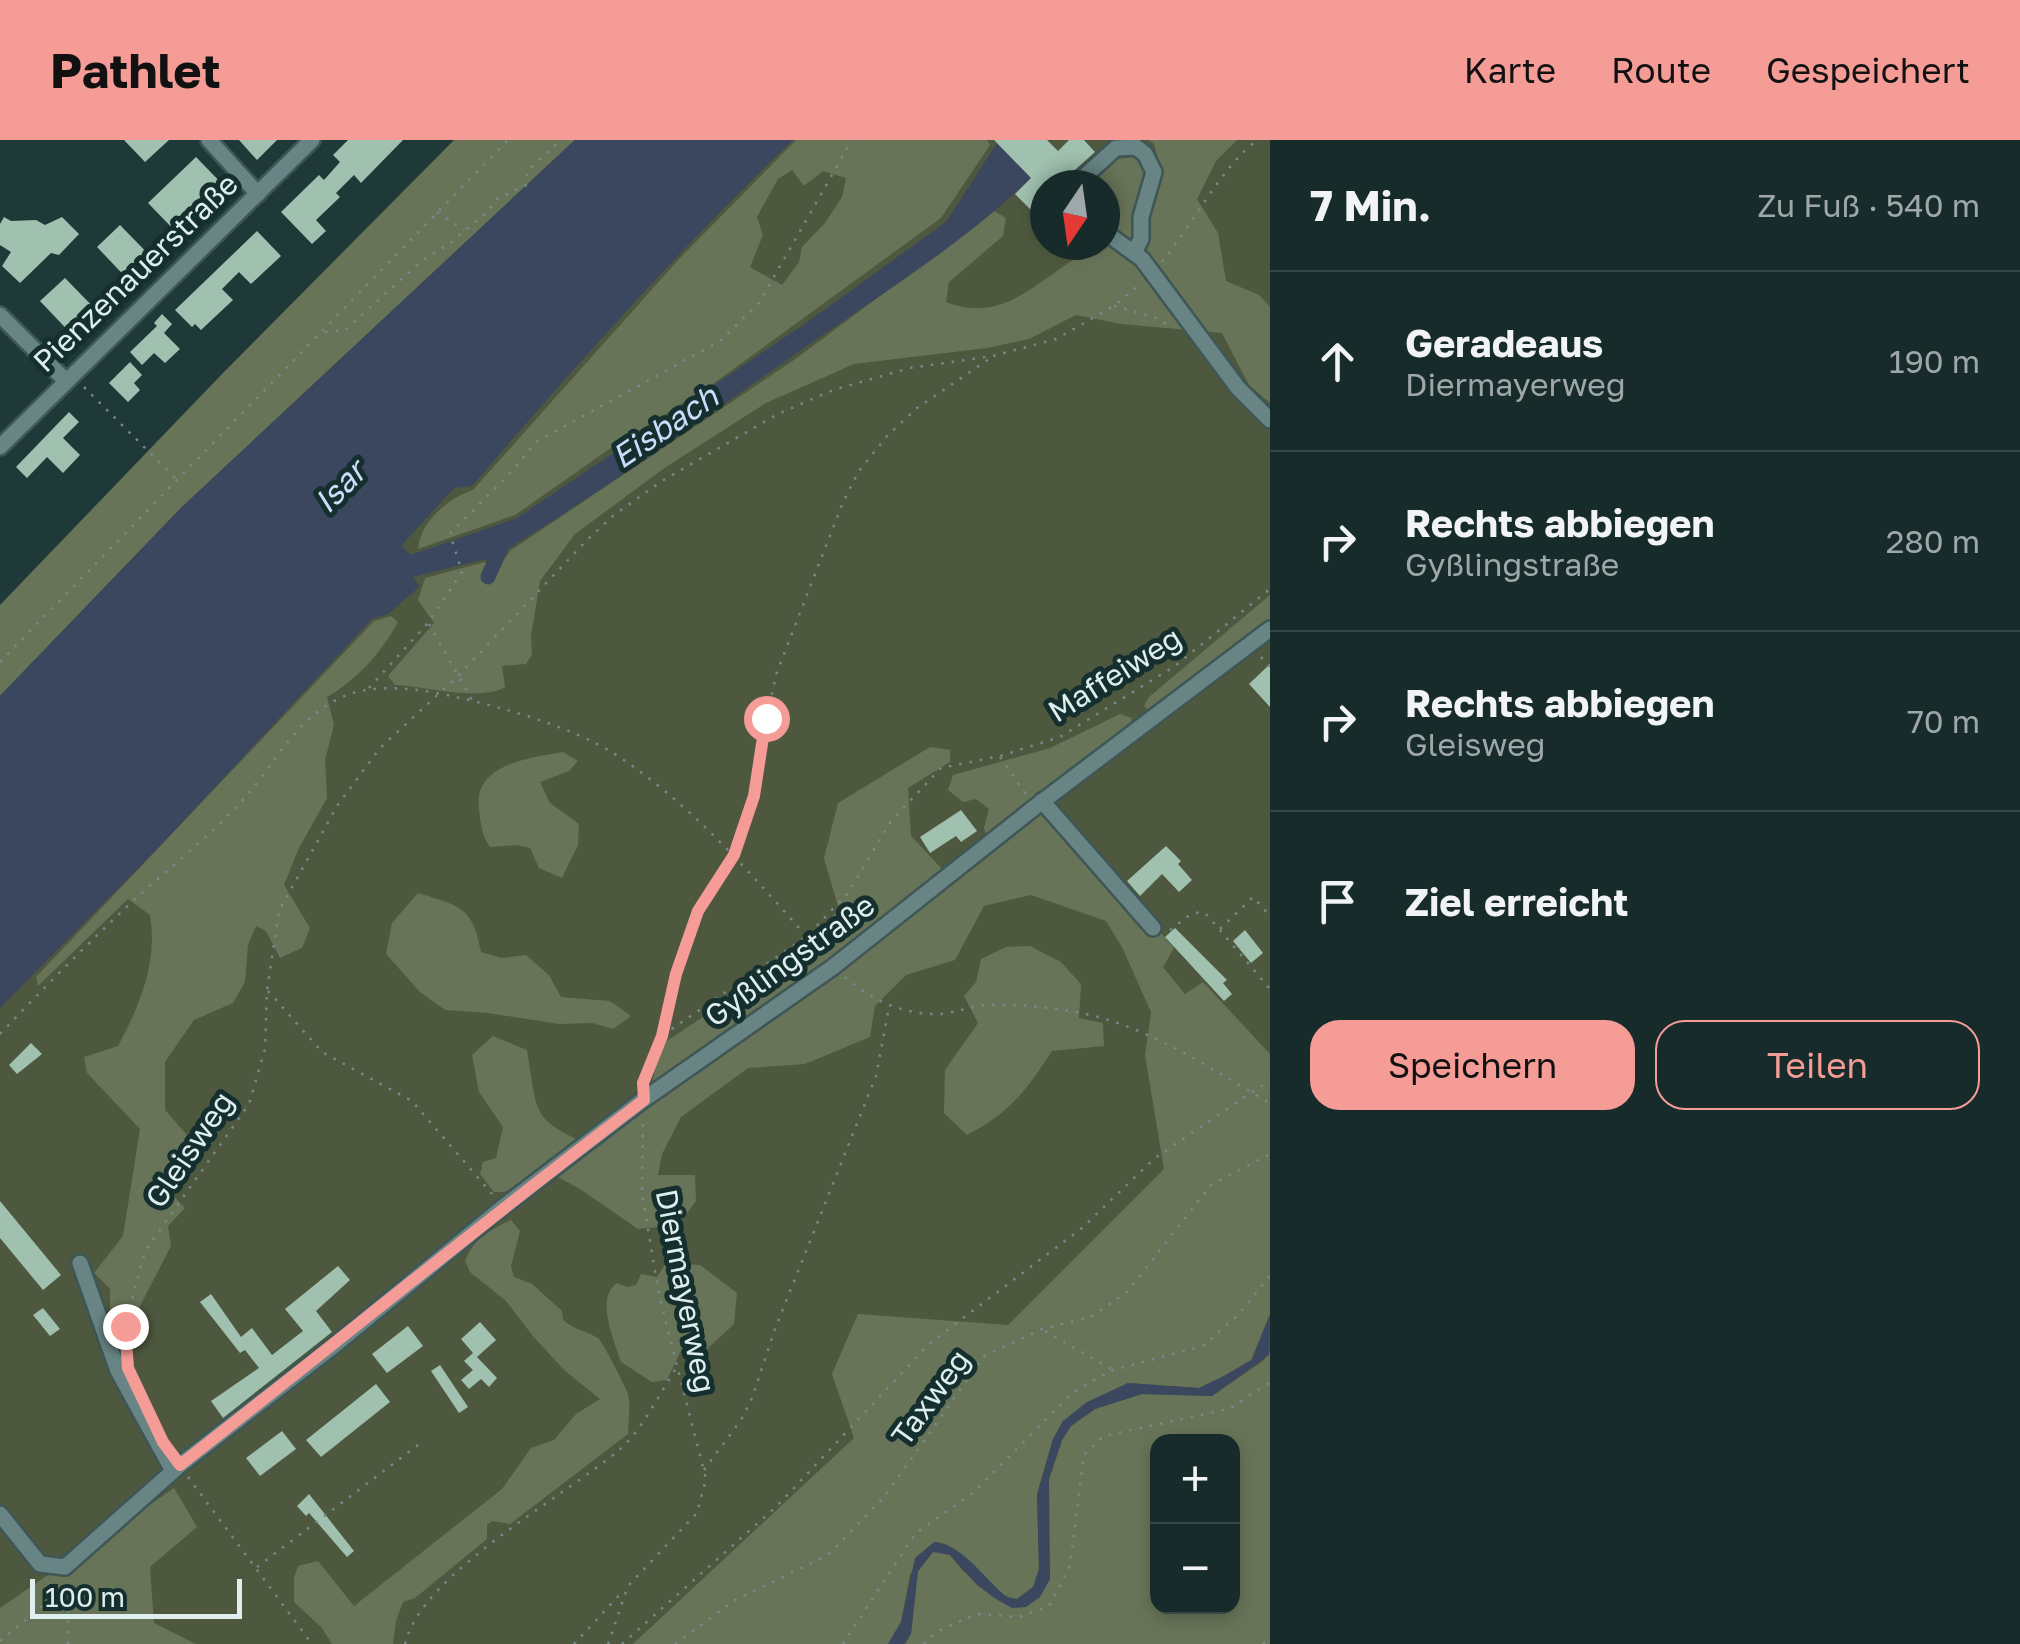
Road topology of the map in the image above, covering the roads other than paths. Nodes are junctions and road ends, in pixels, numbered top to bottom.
1 (209, 140) edge
2 (312, 140) edge
3 (1092, 170) edge
4 (258, 194) junction
5 (1120, 243) edge
6 (1134, 253) junction
7 (0, 315) edge
8 (65, 380) junction
9 (1270, 420) edge
10 (0, 447) edge
11 (1270, 629) edge
12 (1039, 804) junction
13 (1153, 928) road end
14 (80, 1263) dead end
15 (176, 1468) junction
16 (0, 1514) edge

1 - 4 street
2 - 4 street, Pienzenauerstraße
3 - 6 street
4 - 8 street, Pienzenauerstraße
5 - 6 street
6 - 9 street
7 - 8 street
8 - 10 street, Pienzenauerstraße
11 - 12 street, Gyßlingstraße
12 - 13 street
12 - 15 street, Gyßlingstraße
14 - 15 street
15 - 16 street, Gyßlingstraße

